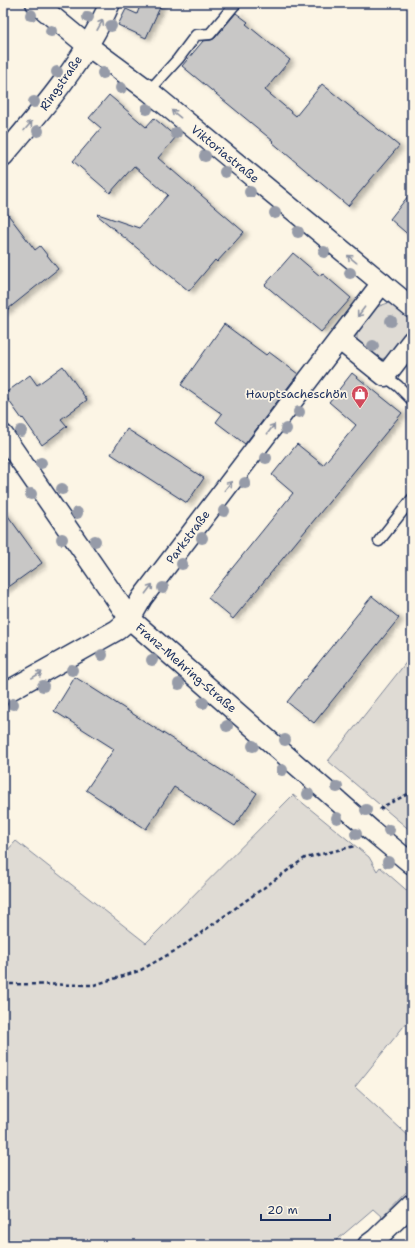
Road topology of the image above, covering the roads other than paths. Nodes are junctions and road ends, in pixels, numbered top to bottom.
1 (36, 3) edge
2 (110, 3) edge
3 (236, 3) edge
4 (88, 46) junction
5 (149, 92) junction
6 (3, 156) edge
7 (382, 284) junction
8 (412, 308) edge
9 (340, 340) junction
10 (412, 341) edge
11 (385, 376) junction
12 (412, 400) edge
13 (3, 435) edge
14 (412, 499) edge
15 (379, 541) dead end
16 (130, 619) junction
17 (3, 694) edge
18 (412, 864) edge
19 (412, 1204) edge
20 (368, 1245) edge

1 - 4 street, Viktoriastraße
4 -> 2 street, Ringstraße
3 - 5 lane
4 - 5 street, Viktoriastraße
6 -> 4 street, Ringstraße
7 -> 5 street, Viktoriastraße
7 - 8 street, Viktoriastraße
7 -> 9 street, Parkstraße
9 - 11 street
16 -> 9 street, Parkstraße
10 - 11 street
11 - 12 lane
13 - 16 street, Franz-Mehring-Straße
14 - 15 lane
17 -> 16 street, Parkstraße
16 - 18 street, Franz-Mehring-Straße
19 - 20 street

